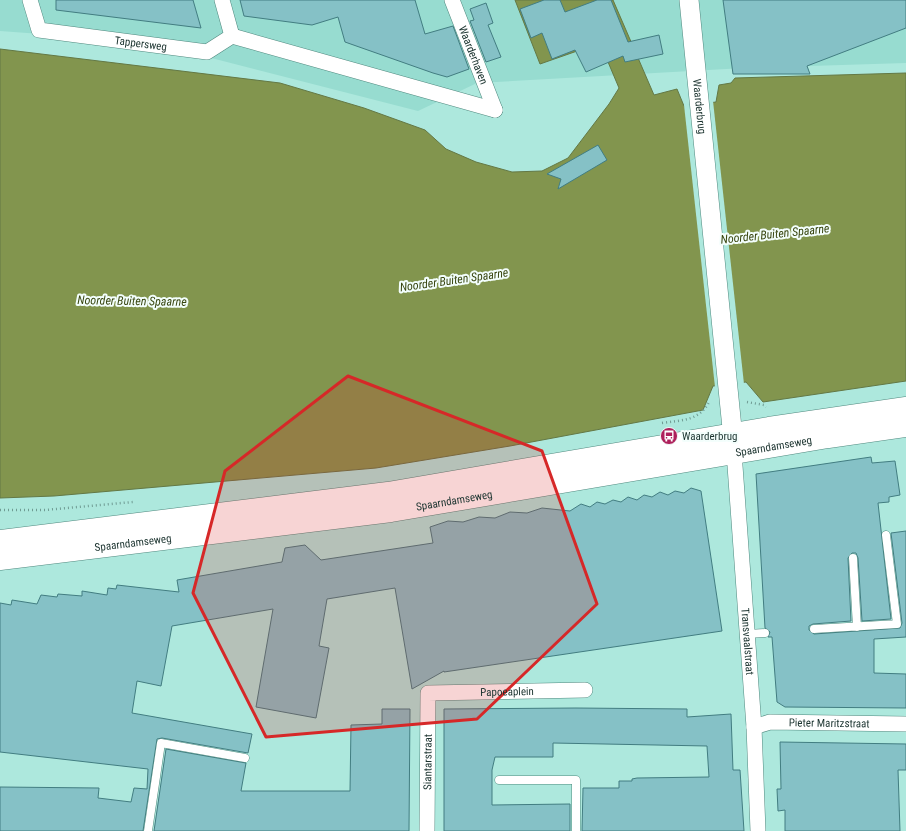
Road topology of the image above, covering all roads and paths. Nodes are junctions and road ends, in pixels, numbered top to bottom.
1 (30, 0) edge
2 (222, 0) edge
3 (452, 0) edge
4 (680, 0) edge
5 (688, 0) edge
6 (232, 36) junction
7 (695, 72) junction
8 (710, 399) dead end
9 (905, 421) edge
10 (661, 424) dead end
11 (734, 443) junction
12 (138, 501) dead end
13 (0, 510) edge
14 (886, 535) dead end
15 (0, 541) edge
16 (853, 558) dead end
17 (0, 560) edge
18 (857, 627) junction
19 (814, 629) dead end
20 (765, 633) dead end
21 (748, 634) junction
22 (585, 690) dead end
23 (428, 693) joint
24 (906, 724) edge
25 (754, 727) junction
26 (245, 758) dead end
27 (499, 780) dead end
28 (148, 831) edge
29 (427, 831) edge
30 (576, 831) edge
31 (758, 831) edge

1 - 6 street, Tappersweg
2 - 6 street
3 - 6 street, Waarderhaven
4 - 7 street
5 - 7 street
7 - 11 street, Waarderbrug
8 - 10 path
9 - 11 main road, Spaarndamseweg
11 - 15 main road, Spaarndamseweg
11 - 17 main road, Spaarndamseweg
11 - 21 street, Transvaalstraat
12 - 13 path
14 - 18 lane
16 - 18 lane
18 - 19 lane
20 - 21 lane
21 - 25 street, Transvaalstraat
22 - 23 street, Papoeaplein
23 - 29 street, Siantarstraat
24 - 25 street, Pieter Maritzstraat
25 - 31 street, Transvaalstraat
26 - 28 lane
27 - 30 lane

